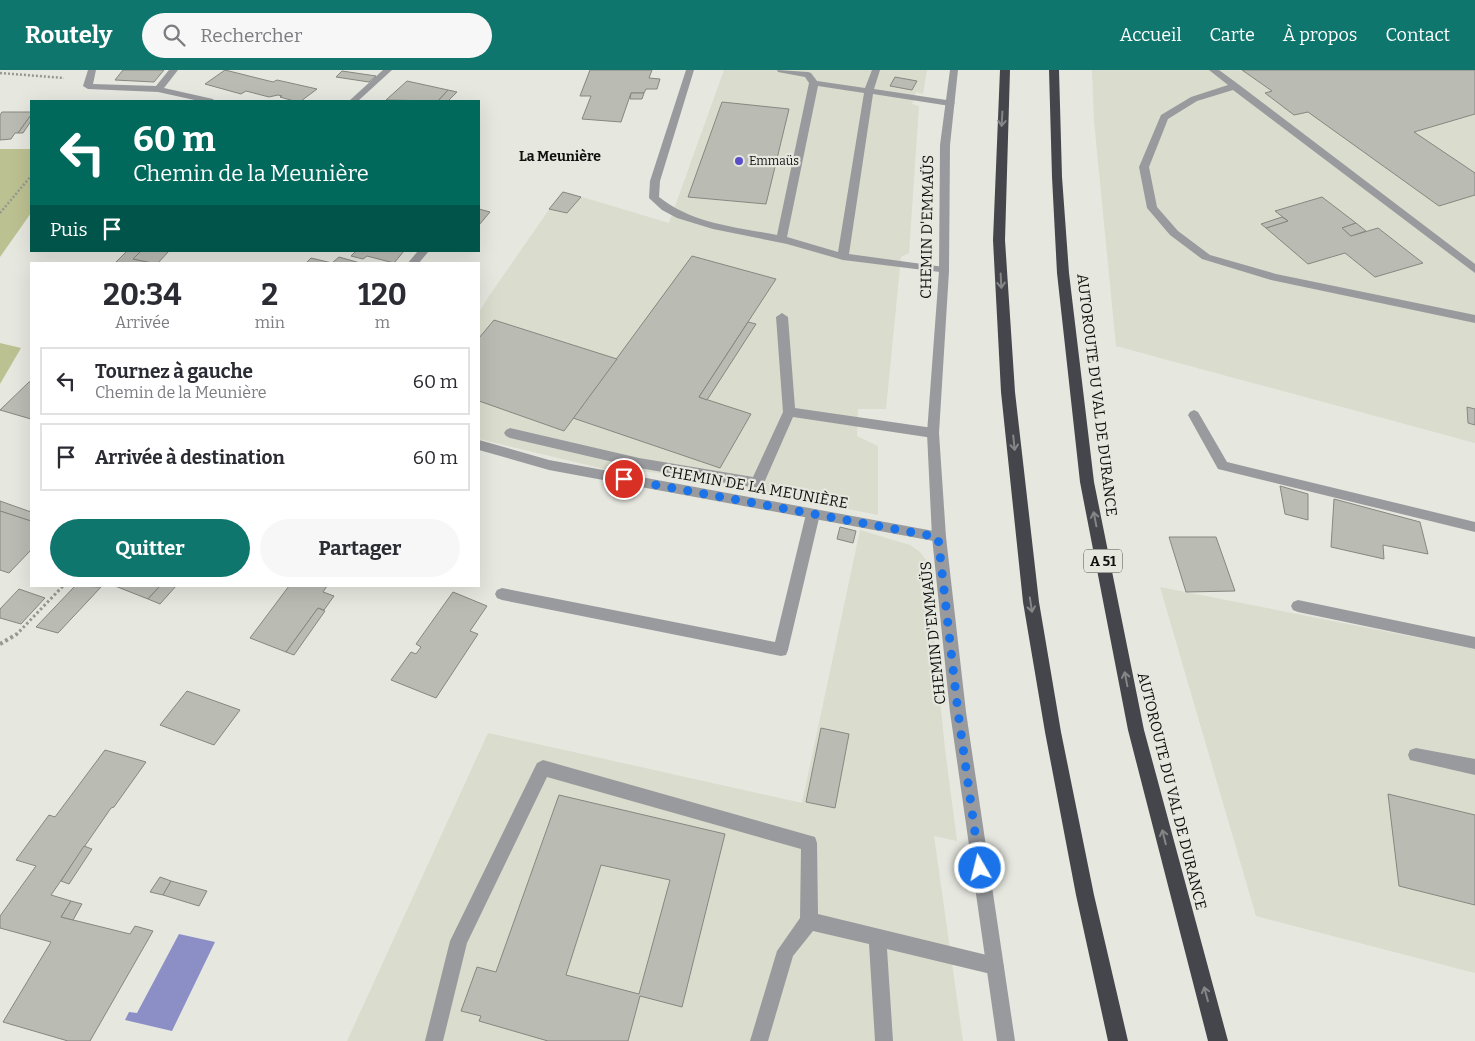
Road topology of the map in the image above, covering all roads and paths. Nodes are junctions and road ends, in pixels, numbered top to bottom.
1 (92, 70) edge
2 (174, 70) edge
3 (388, 70) edge
4 (690, 70) edge
5 (781, 70) edge
6 (876, 70) edge
7 (954, 70) edge
8 (1004, 70) edge
9 (1054, 70) edge
10 (1214, 70) edge
11 (0, 73) edge
12 (814, 83) junction
13 (88, 86) junction
14 (1235, 86) junction
15 (158, 88) junction
16 (869, 90) junction
17 (206, 100) edge
18 (353, 100) edge
19 (950, 103) junction
20 (30, 177) edge
21 (0, 213) edge
22 (781, 239) junction
23 (423, 252) edge
24 (843, 257) junction
25 (414, 262) edge
26 (1475, 270) edge
27 (944, 271) junction
28 (782, 318) dead end
29 (1475, 319) edge
30 (789, 412) junction
31 (1194, 415) dead end
32 (510, 433) dead end
33 (933, 433) junction
34 (480, 445) edge
35 (812, 514) junction
36 (1475, 527) edge
37 (938, 537) junction
38 (62, 587) edge
39 (502, 594) dead end
40 (1298, 606) dead end
41 (1475, 643) edge
42 (0, 644) edge
43 (1416, 755) dead end
44 (1475, 767) edge
45 (808, 921) junction
46 (878, 939) junction
47 (995, 966) junction
48 (434, 1041) edge
49 (759, 1041) edge
50 (884, 1041) edge
51 (1006, 1041) edge
52 (1118, 1041) edge
53 (1218, 1041) edge

1 - 13 street
2 - 15 street
3 - 18 street
4 - 22 street
5 - 12 street
6 - 16 street
7 - 19 street, CHEMIN D'EMMAÜS
8 -> 52 highway
53 -> 9 highway, AUTOROUTE DU VAL DE DURANCE / A 51
10 - 14 street
11 - 13 path
12 - 16 street
12 - 22 street
13 - 15 street
14 - 26 street
14 - 29 street
15 - 17 street
16 - 19 street
16 - 24 street
19 - 27 street, CHEMIN D'EMMAÜS
20 - 21 path
22 - 24 street
23 - 25 street
24 - 27 street
27 - 33 street, CHEMIN D'EMMAÜS
28 - 30 street
30 - 32 street
30 - 33 street
31 - 36 street
33 - 37 street, CHEMIN D'EMMAÜS
34 - 35 street, CHEMIN DE LA MEUNIÈRE
35 - 37 street, CHEMIN DE LA MEUNIÈRE
35 - 39 street
37 - 47 street, CHEMIN D'EMMAÜS
38 - 42 path
40 - 41 street
43 - 44 street
45 - 46 street
45 - 48 street
45 - 49 street
46 - 47 street
46 - 50 street
47 - 51 street, CHEMIN D'EMMAÜS

